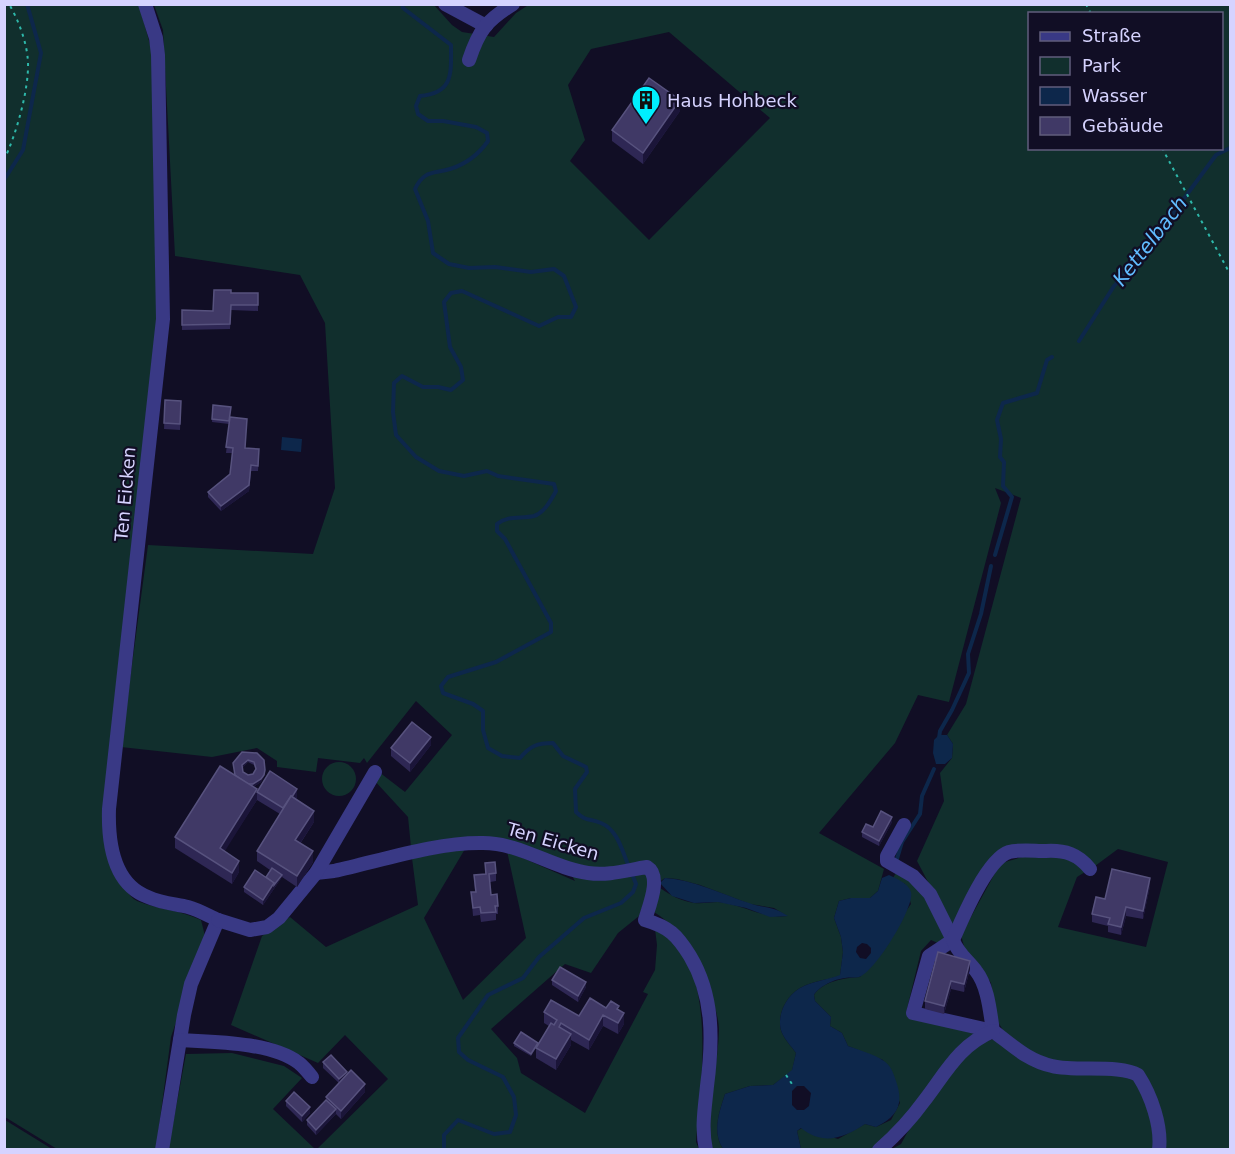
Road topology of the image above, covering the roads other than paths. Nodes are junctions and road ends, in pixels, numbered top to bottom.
1 (145, 4) edge
2 (445, 4) edge
3 (513, 4) edge
4 (486, 26) junction
5 (470, 60) dead end
6 (375, 772) dead end
7 (904, 825) dead end
8 (1090, 869) dead end
9 (316, 873) junction
10 (218, 920) junction
11 (953, 940) junction
12 (993, 1031) junction
13 (180, 1040) junction
14 (312, 1077) dead end
15 (162, 1149) edge
16 (706, 1149) edge
17 (879, 1149) edge
18 (1159, 1149) edge

1 - 10 lane, Ten Eicken
2 - 4 lane
3 - 4 lane
4 - 5 lane
6 - 9 lane, Ten Eicken
7 - 11 lane
8 - 11 lane
9 - 10 lane, Ten Eicken
9 - 16 lane, Ten Eicken
10 - 13 lane
11 - 12 lane
11 - 12 lane
12 - 17 lane
12 - 18 lane
13 - 14 lane
13 - 15 lane

